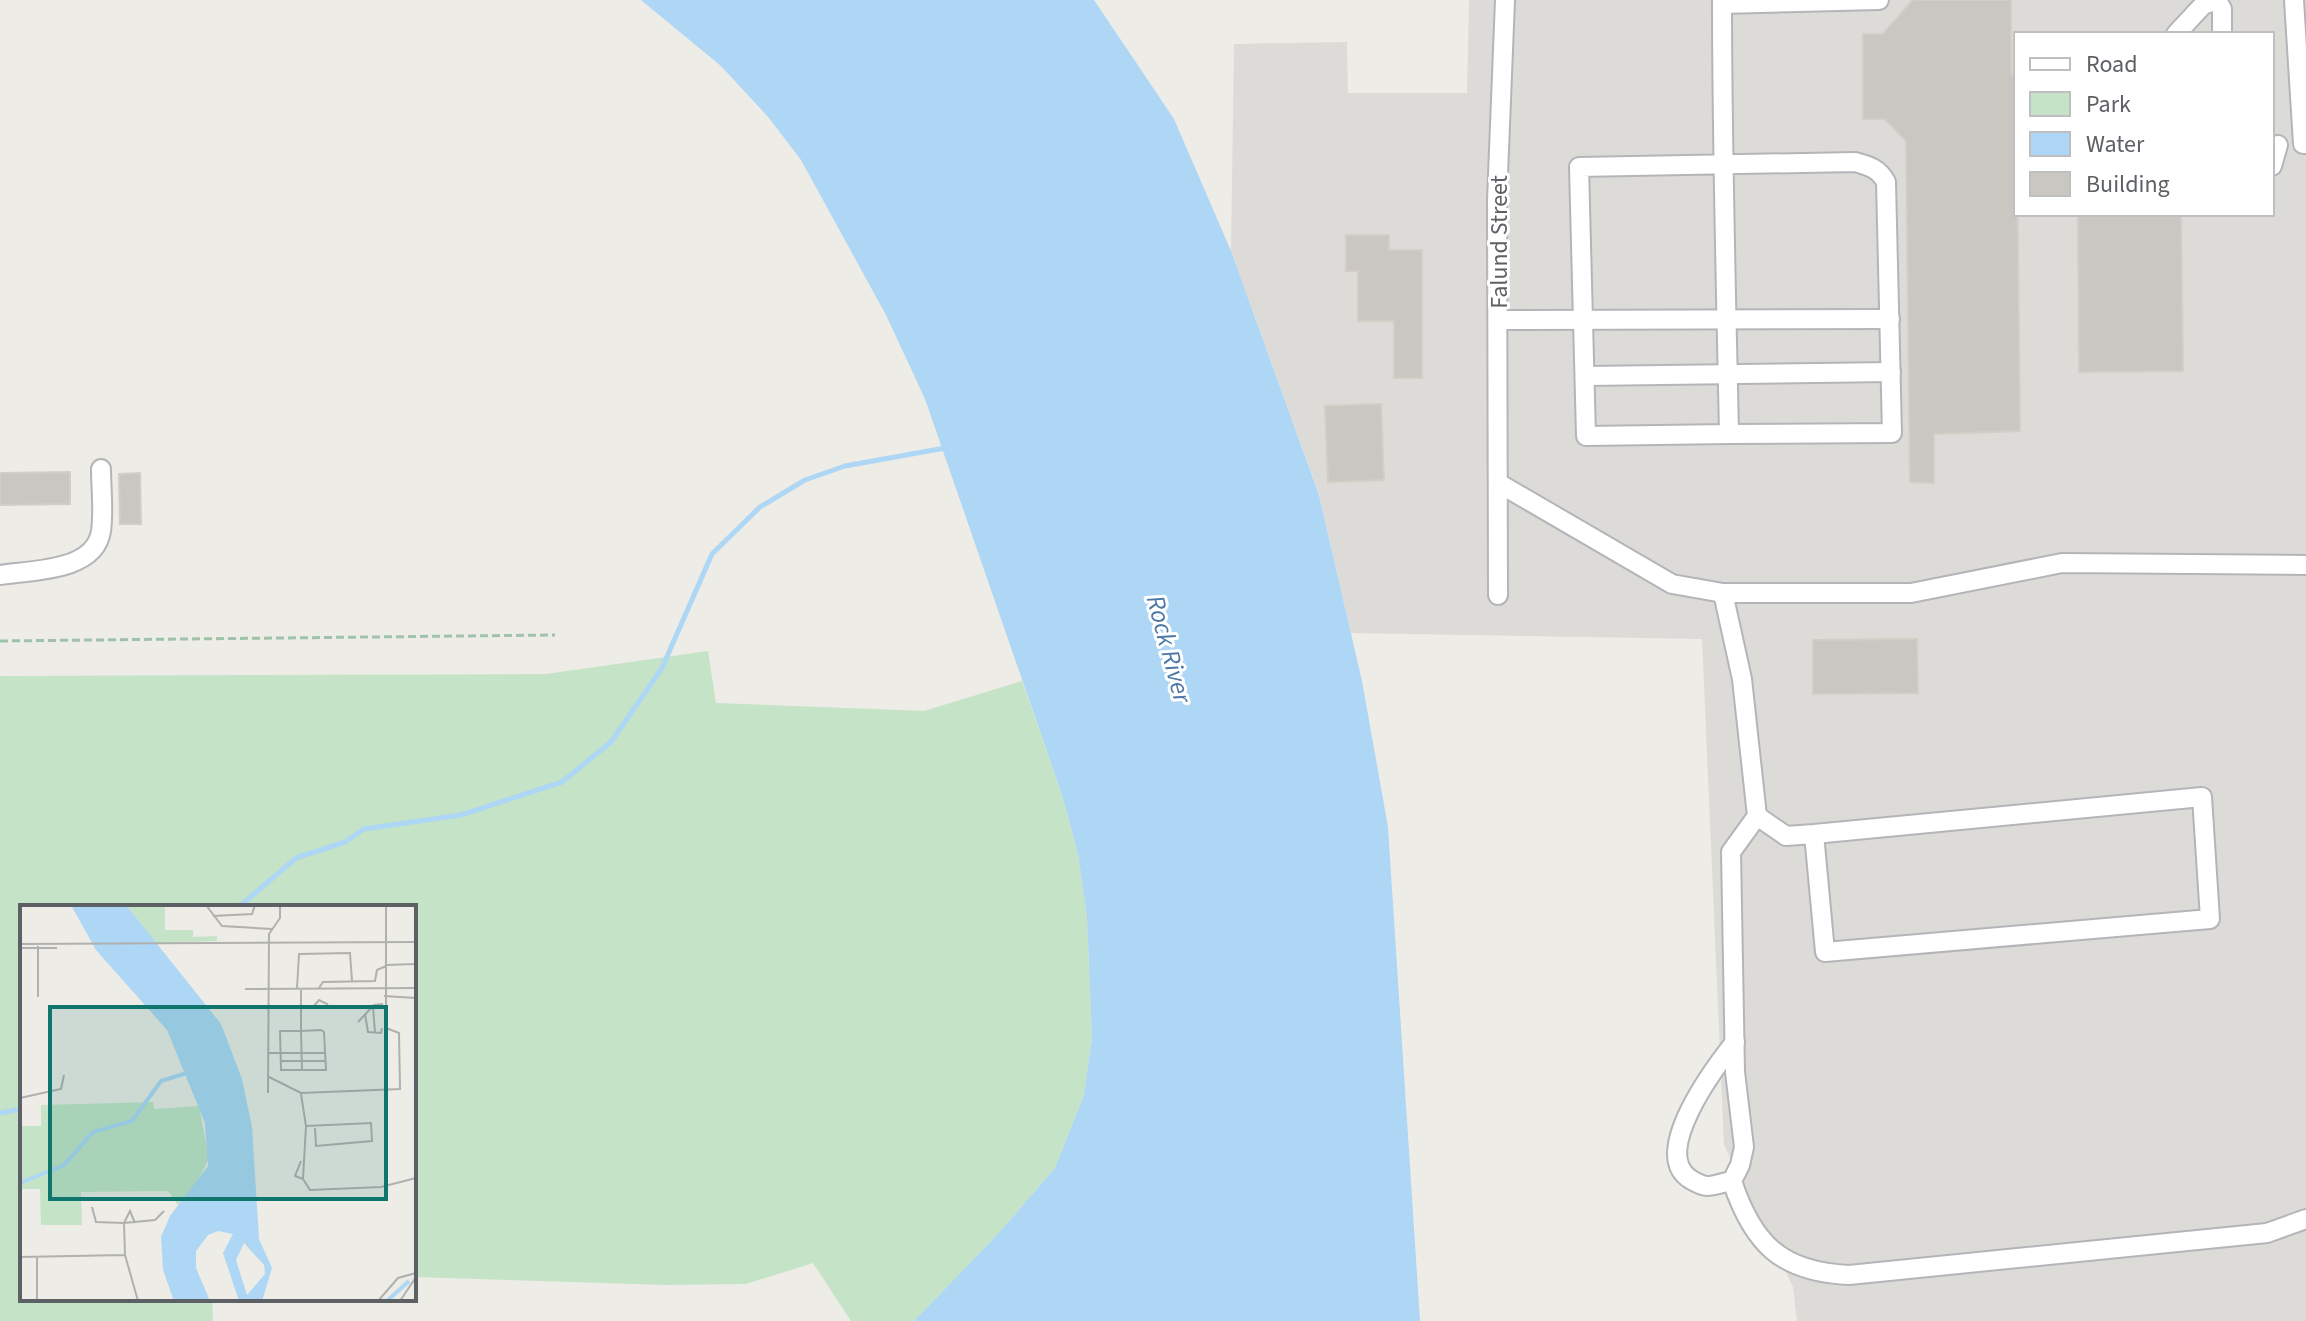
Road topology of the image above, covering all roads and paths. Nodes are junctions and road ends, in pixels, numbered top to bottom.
1 (1505, 0) edge
2 (1879, 0) edge
3 (2217, 0) edge
4 (2294, 0) edge
5 (1722, 2) edge
6 (1806, 2) edge
7 (2178, 32) edge
8 (2222, 32) edge
9 (2306, 144) edge
10 (2278, 145) dead end
11 (2274, 159) edge
12 (1723, 166) junction
13 (1726, 319) junction
14 (1890, 319) junction
15 (1499, 320) junction
16 (1583, 320) junction
17 (1728, 372) junction
18 (1891, 372) junction
19 (1585, 376) junction
20 (1729, 434) junction
21 (101, 469) dead end
22 (1500, 484) junction
23 (2306, 565) edge
24 (0, 575) edge
25 (1723, 593) junction
26 (1498, 595) dead end
27 (555, 635) dead end
28 (0, 641) edge
29 (1757, 816) junction
30 (1814, 834) junction
31 (1735, 1042) junction
32 (1732, 1181) junction
33 (2306, 1219) edge

1 - 15 street, Falund Street
2 - 6 street
3 - 7 street
3 - 8 street
4 - 9 street
5 - 6 street
5 - 12 street
10 - 11 street
12 - 13 street
12 - 14 street
12 - 16 street
13 - 14 street
13 - 16 street
13 - 17 street
14 - 18 street
15 - 16 street
15 - 22 street, Falund Street
16 - 19 street
17 - 18 street
17 - 19 street
17 - 20 street
18 - 20 street
19 - 20 street
21 - 24 street
22 - 25 street
22 - 26 street, Falund Street
23 - 25 street
25 - 29 street
27 - 28 path
29 - 30 street
29 - 31 street
30 - 30 street
31 - 32 street
31 - 32 street
32 - 33 street

